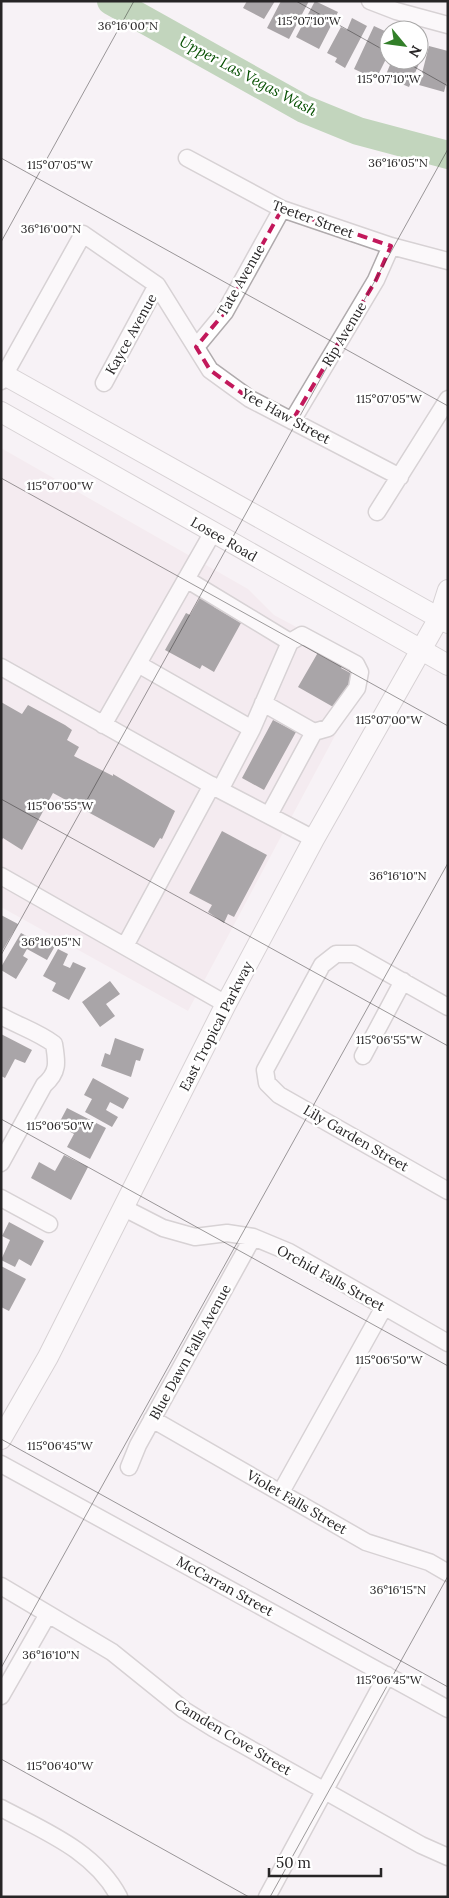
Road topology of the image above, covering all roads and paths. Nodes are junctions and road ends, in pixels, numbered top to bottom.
1 (370, 1) edge
2 (448, 25) edge
3 (186, 158) dead end
4 (282, 209) junction
5 (390, 246) junction
6 (448, 261) edge
7 (158, 285) junction
8 (196, 347) junction
9 (2, 376) edge
10 (104, 383) dead end
11 (448, 400) edge
12 (1, 412) edge
13 (292, 421) junction
14 (400, 477) junction
15 (377, 512) dead end
16 (213, 532) junction
17 (186, 579) junction
18 (448, 590) edge
19 (445, 619) edge
20 (290, 642) junction
21 (421, 650) junction
22 (138, 664) junction
23 (448, 666) edge
24 (1, 667) edge
25 (263, 703) junction
26 (103, 724) junction
27 (252, 729) junction
28 (314, 732) junction
29 (216, 788) junction
30 (269, 815) junction
31 (314, 839) junction
32 (1, 876) edge
33 (124, 946) junction
34 (403, 981) junction
35 (226, 1004) junction
36 (448, 1007) edge
37 (1, 1016) edge
38 (363, 1056) dead end
39 (1, 1163) edge
40 (448, 1191) edge
41 (1, 1198) edge
42 (124, 1208) junction
43 (49, 1224) dead end
44 (253, 1237) junction
45 (384, 1307) junction
46 (448, 1343) edge
47 (152, 1419) junction
48 (1, 1439) edge
49 (1, 1464) edge
50 (129, 1467) dead end
51 (281, 1492) junction
52 (448, 1573) edge
53 (1, 1586) edge
54 (48, 1614) junction
55 (387, 1675) junction
56 (1, 1696) edge
57 (448, 1709) edge
58 (324, 1791) junction
59 (1, 1808) edge
60 (448, 1857) edge
61 (119, 1897) edge
62 (267, 1897) edge

1 - 2 street
3 - 4 street, Teeter Street
4 - 5 street, Teeter Street
4 - 8 street, Tate Avenue
5 - 6 street, Teeter Street
5 - 13 street, Rip Avenue
7 - 8 street, Yee Haw Street
7 - 9 street, Yee Haw Street
7 - 10 street, Kayce Avenue
8 - 13 street, Yee Haw Street
9 - 19 main road
11 - 14 street
12 - 16 main road, Losee Road
13 - 14 street, Yee Haw Street
14 - 15 street
16 - 17 street
16 - 21 main road, Losee Road
17 - 20 street
17 - 22 street
18 - 19 main road, East Tropical Parkway
19 - 21 main road, East Tropical Parkway
20 - 25 street
20 - 28 street
21 - 23 main road, Losee Road
21 - 31 main road, East Tropical Parkway
22 - 26 street
22 - 27 street
24 - 26 street
25 - 27 street
25 - 28 street
26 - 29 street
27 - 29 street
28 - 30 street
29 - 30 street
29 - 33 street
30 - 31 street
31 - 35 main road, East Tropical Parkway
32 - 33 street
33 - 35 street
34 - 36 street
34 - 38 street
34 - 40 street, Lily Garden Street
35 - 42 main road, East Tropical Parkway
37 - 39 street
41 - 43 street
42 - 44 street, Orchid Falls Street
42 - 48 main road, East Tropical Parkway
44 - 45 street, Orchid Falls Street
44 - 47 street, Blue Dawn Falls Avenue
45 - 46 street, Orchid Falls Street
45 - 51 street
47 - 50 street, Blue Dawn Falls Avenue
47 - 51 street, Violet Falls Street
49 - 55 street, McCarran Street
51 - 52 street, Violet Falls Street
53 - 54 street, Camden Cove Street
54 - 56 street
54 - 58 street, Camden Cove Street
55 - 57 street, McCarran Street
55 - 58 street
58 - 60 street, Camden Cove Street
58 - 62 street
59 - 61 street

